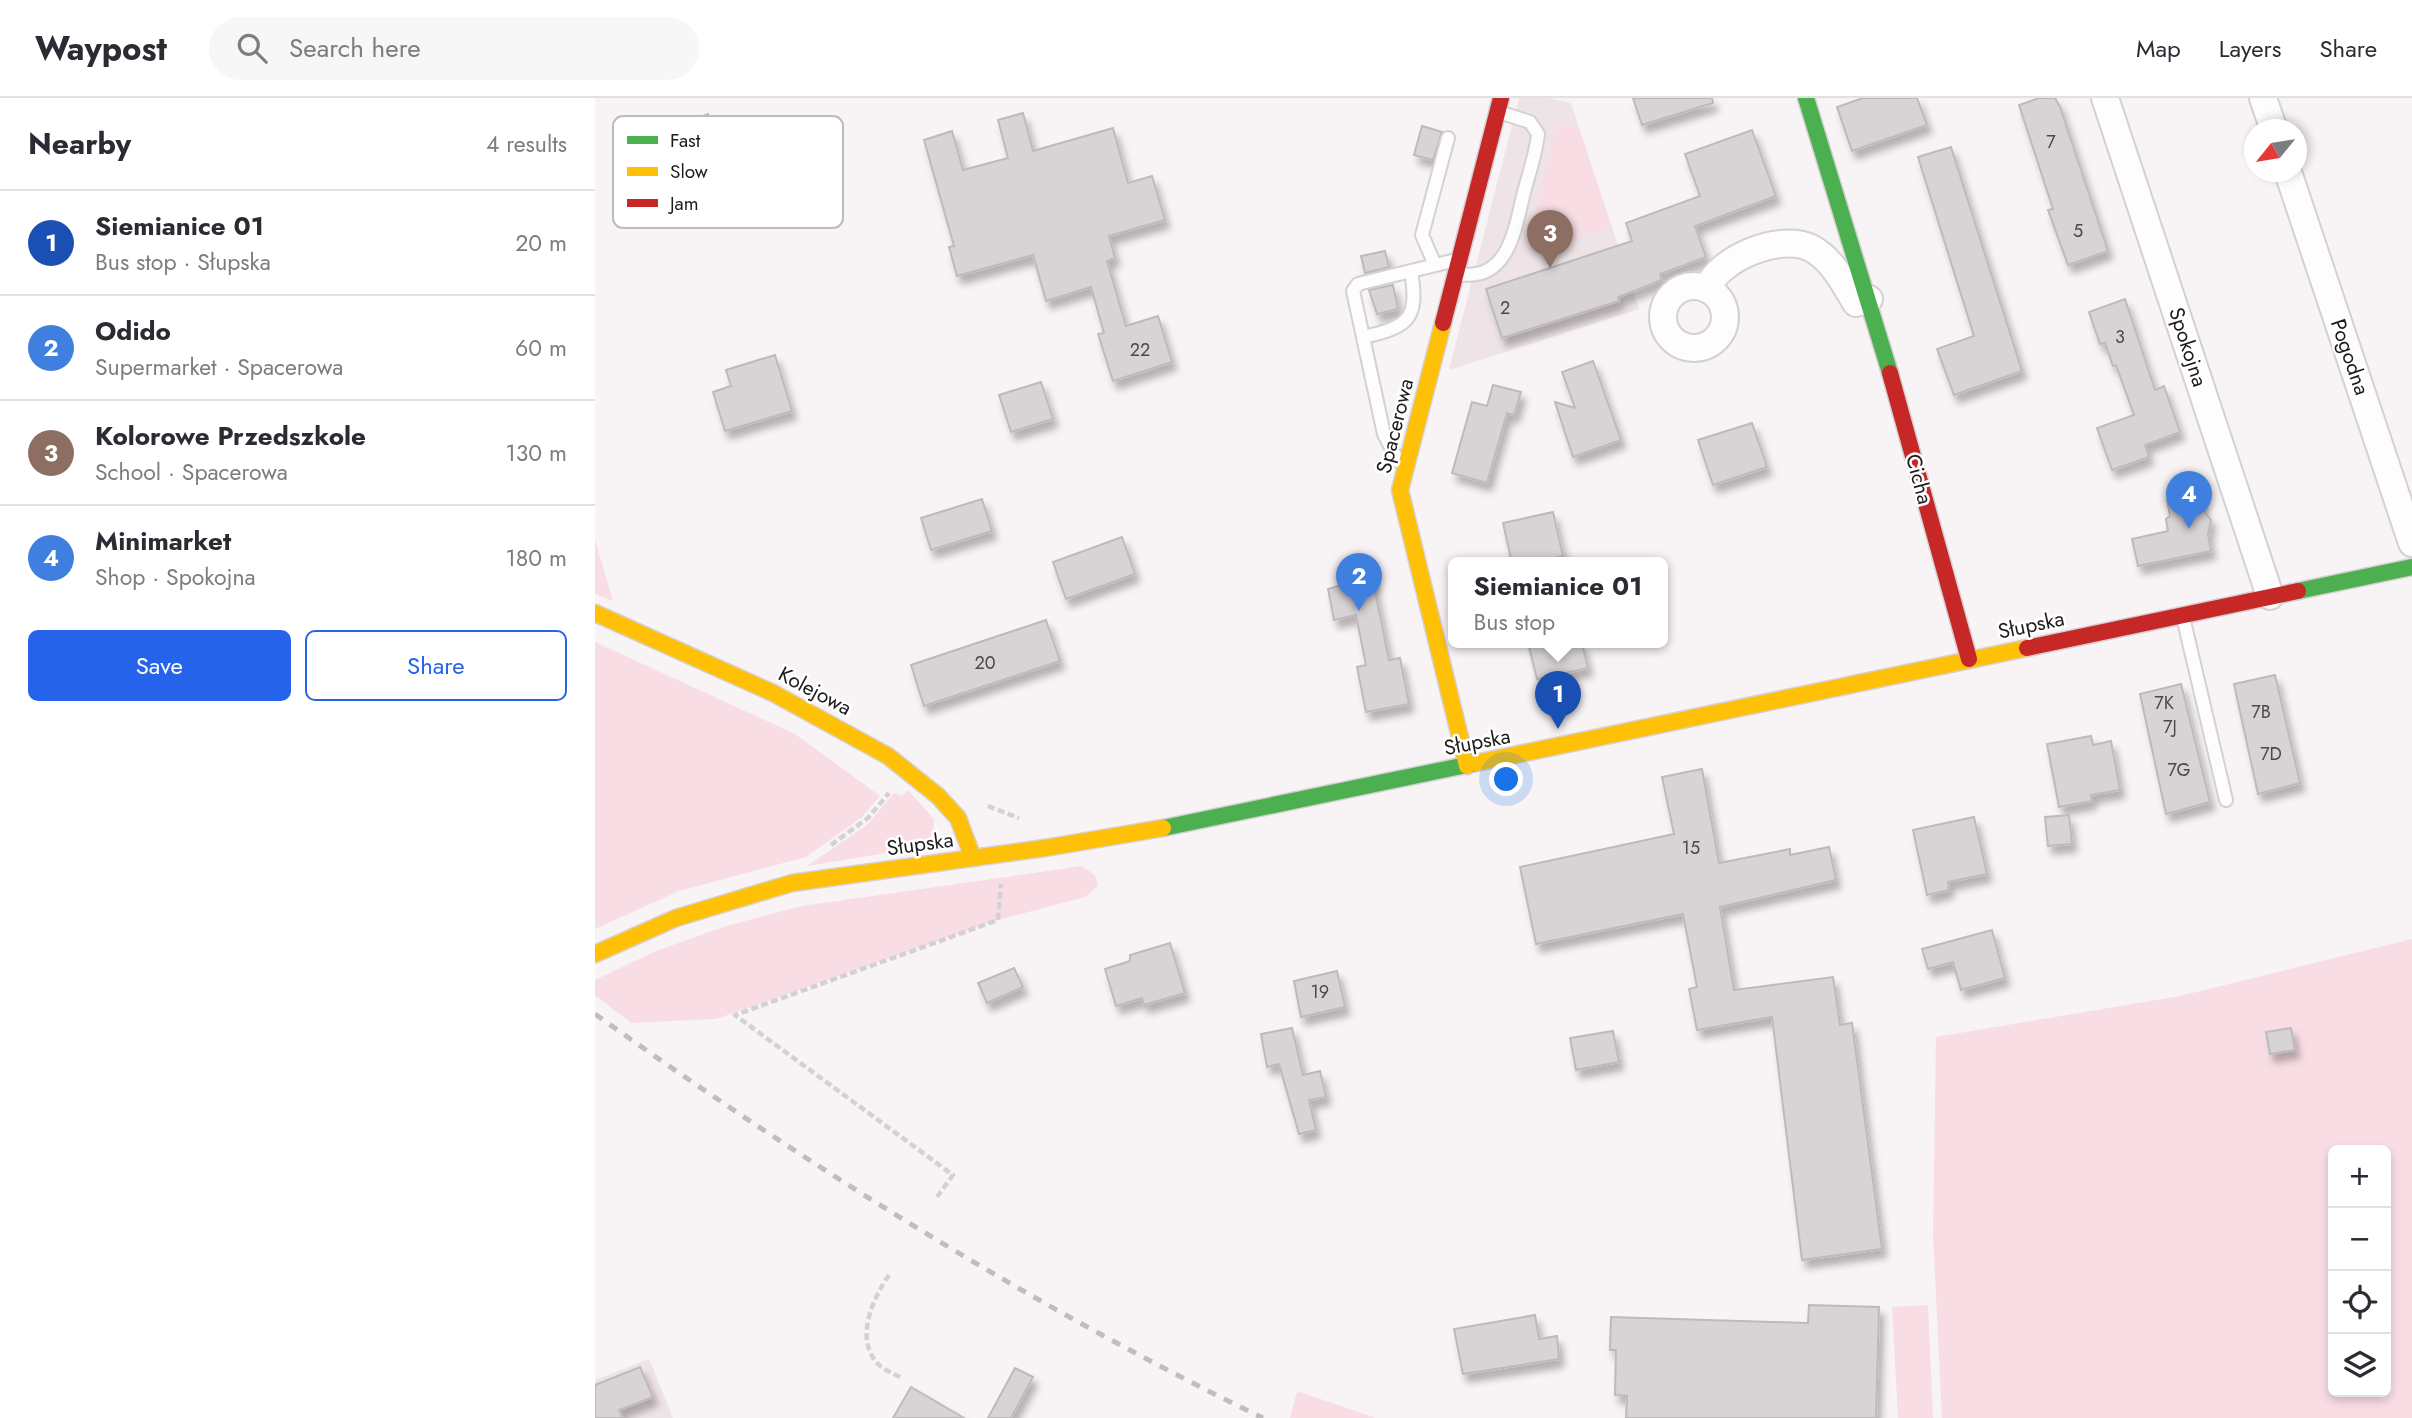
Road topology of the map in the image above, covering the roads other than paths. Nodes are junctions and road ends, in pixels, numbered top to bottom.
1 (1806, 98) edge
2 (2105, 98) edge
3 (2263, 98) edge
4 (1499, 105) edge
5 (2270, 119) edge
6 (1448, 138) dead end
7 (2291, 182) edge
8 (1435, 265) junction
9 (1457, 266) junction
10 (1411, 271) junction
11 (1707, 289) dead end
12 (1870, 299) junction
13 (1363, 337) junction
14 (1404, 471) junction
15 (2412, 543) edge
16 (2412, 567) edge
17 (2270, 596) junction
18 (595, 613) edge
19 (2182, 614) junction
20 (1969, 659) junction
21 (1467, 766) junction
22 (2226, 800) dead end
23 (973, 858) junction
24 (595, 954) edge

1 - 12 main road, Cicha
2 - 17 street, Spokojna
3 - 5 street
4 - 9 main road, Spacerowa
4 - 9 lane
6 - 8 lane
7 - 15 street, Pogodna
8 - 9 lane
8 - 10 lane
9 - 14 main road, Spacerowa
10 - 13 lane
10 - 13 lane
11 - 12 street
12 - 20 main road, Cicha
13 - 14 lane
14 - 21 main road, Spacerowa
16 - 17 main road, Słupska
17 - 19 main road, Słupska
18 - 23 main road, Kolejowa
19 - 20 main road, Słupska
19 - 22 lane
20 - 21 main road, Słupska
21 - 23 main road, Słupska
23 - 24 main road, Słupska

